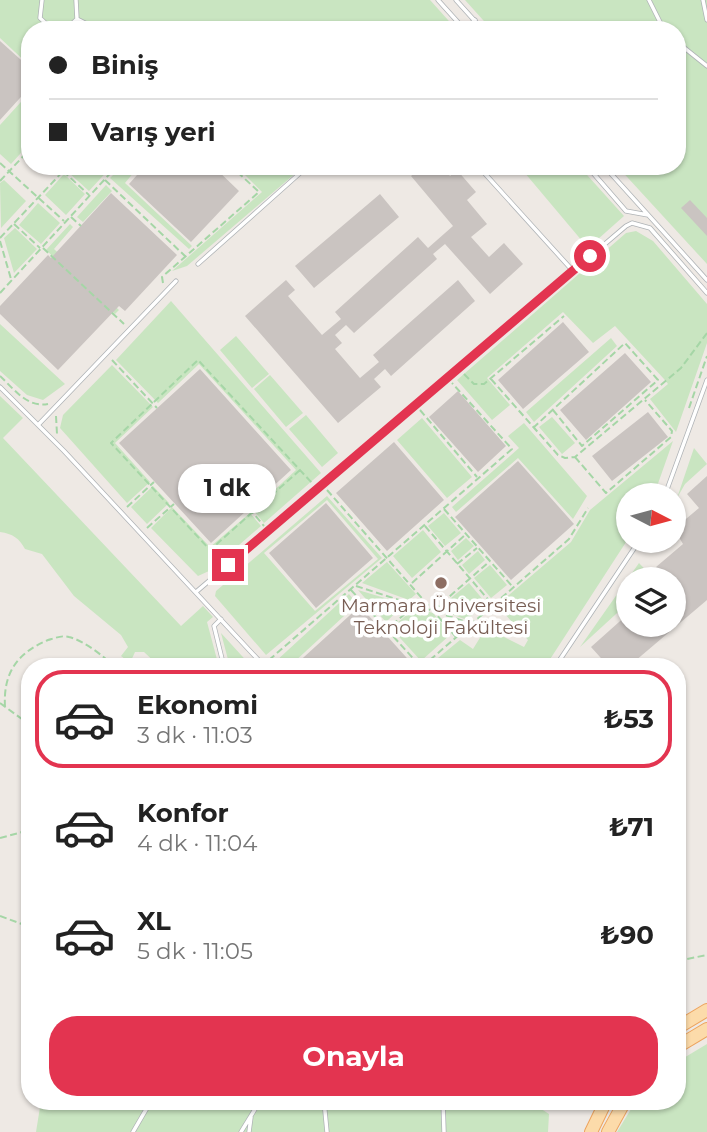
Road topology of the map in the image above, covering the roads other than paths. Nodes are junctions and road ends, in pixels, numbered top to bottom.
1 (42, 0) edge
2 (76, 0) edge
3 (438, 0) edge
4 (456, 0) edge
5 (649, 0) edge
6 (703, 0) edge
7 (78, 19) junction
8 (475, 20) edge
9 (707, 20) edge
10 (43, 21) edge
11 (76, 21) edge
12 (82, 21) edge
13 (456, 21) edge
14 (660, 21) edge
15 (686, 49) edge
16 (707, 65) edge
17 (299, 175) edge
18 (486, 175) edge
19 (595, 175) edge
20 (612, 175) edge
21 (648, 215) junction
22 (198, 264) dead end
23 (573, 271) junction
24 (707, 280) edge
25 (176, 281) dead end
26 (707, 293) edge
27 (707, 380) edge
28 (0, 387) edge
29 (38, 425) junction
30 (669, 483) edge
31 (631, 553) edge
32 (196, 593) junction
33 (221, 619) junction
34 (222, 658) edge
35 (259, 658) edge
36 (561, 658) edge
37 (707, 1010) edge
38 (686, 1023) edge
39 (707, 1029) edge
40 (686, 1042) edge
41 (146, 1110) edge
42 (255, 1110) edge
43 (325, 1110) edge
44 (443, 1110) edge
45 (602, 1110) edge
46 (620, 1110) edge
47 (252, 1115) junction
48 (133, 1132) edge
49 (241, 1132) edge
50 (249, 1132) edge
51 (327, 1132) edge
52 (444, 1132) edge
53 (592, 1132) edge
54 (608, 1132) edge

1 - 10 lane
2 - 7 lane
3 - 13 lane
4 - 8 lane
5 - 14 lane
6 - 9 lane
7 - 11 lane
7 - 12 lane
15 - 16 lane
17 - 22 lane
18 - 23 lane
19 - 21 lane
20 - 21 lane
21 - 24 lane
23 - 26 lane
23 - 32 lane
25 - 29 lane
27 - 30 lane
28 - 29 lane
29 - 32 lane
31 - 36 lane
32 - 33 lane
33 - 34 lane
33 - 35 lane
37 - 38 main road
39 - 40 main road
41 - 48 lane
42 - 47 lane
43 - 51 lane
44 - 52 lane
45 - 53 main road
46 - 54 main road
47 - 49 lane
47 - 50 lane

